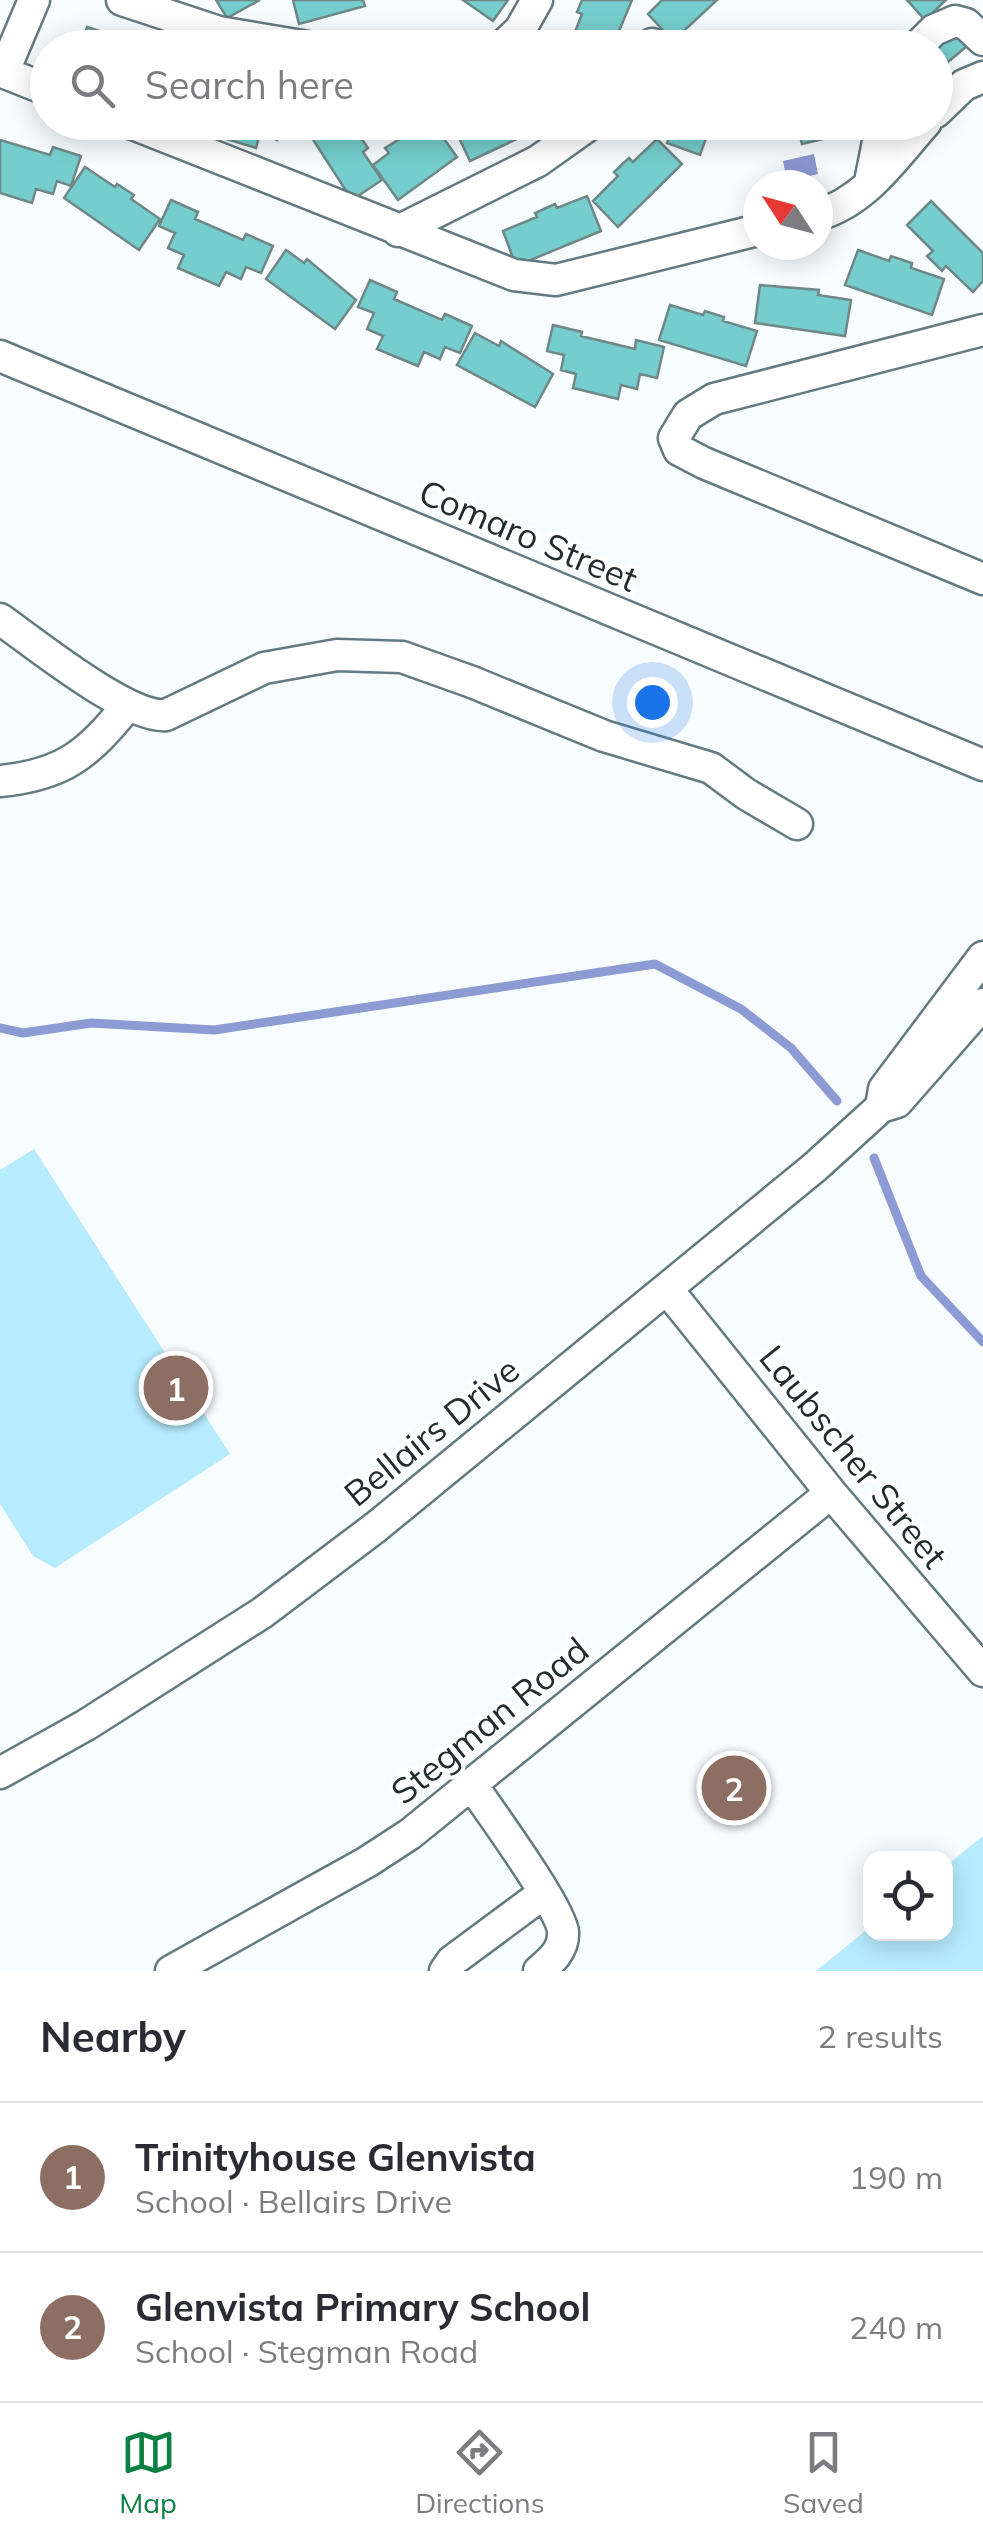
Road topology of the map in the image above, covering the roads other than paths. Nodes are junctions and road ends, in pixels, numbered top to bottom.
1 (34, 0) edge
2 (537, 0) edge
3 (135, 2) edge
4 (213, 30) edge
5 (520, 30) edge
6 (934, 30) edge
7 (983, 40) edge
8 (2, 71) edge
9 (983, 77) edge
10 (30, 83) edge
11 (953, 93) edge
12 (173, 140) edge
13 (568, 140) edge
14 (878, 140) edge
15 (911, 140) edge
16 (870, 182) junction
17 (833, 209) edge
18 (398, 231) junction
19 (743, 234) edge
20 (983, 330) edge
21 (0, 347) edge
22 (0, 356) edge
23 (45, 372) junction
24 (983, 579) edge
25 (0, 619) edge
26 (127, 706) junction
27 (983, 765) edge
28 (0, 780) edge
29 (797, 824) dead end
30 (983, 957) edge
31 (983, 1004) edge
32 (881, 1107) junction
33 (667, 1289) junction
34 (831, 1493) junction
35 (983, 1671) edge
36 (0, 1773) edge
37 (472, 1785) junction
38 (544, 1893) junction
39 (171, 1971) edge
40 (445, 1971) edge
41 (540, 1971) edge

1 - 8 street
2 - 5 street
3 - 4 street
6 - 7 street
8 - 10 street
9 - 11 street
12 - 18 street
13 - 18 street
14 - 16 street
15 - 16 street
16 - 17 street
18 - 19 street
20 - 24 street
21 - 23 street, Comaro Street
22 - 23 street, Comaro Street
23 - 27 street, Comaro Street
25 - 26 street
26 - 28 street
26 - 29 street
30 - 32 street, Bellairs Drive
31 - 32 street, Bellairs Drive
32 - 33 street, Bellairs Drive
33 - 34 street, Laubscher Street
33 - 36 street, Bellairs Drive
34 - 35 street, Laubscher Street
34 - 37 street, Stegman Road
37 - 38 street
37 - 39 street, Stegman Road
38 - 40 street
38 - 41 street

